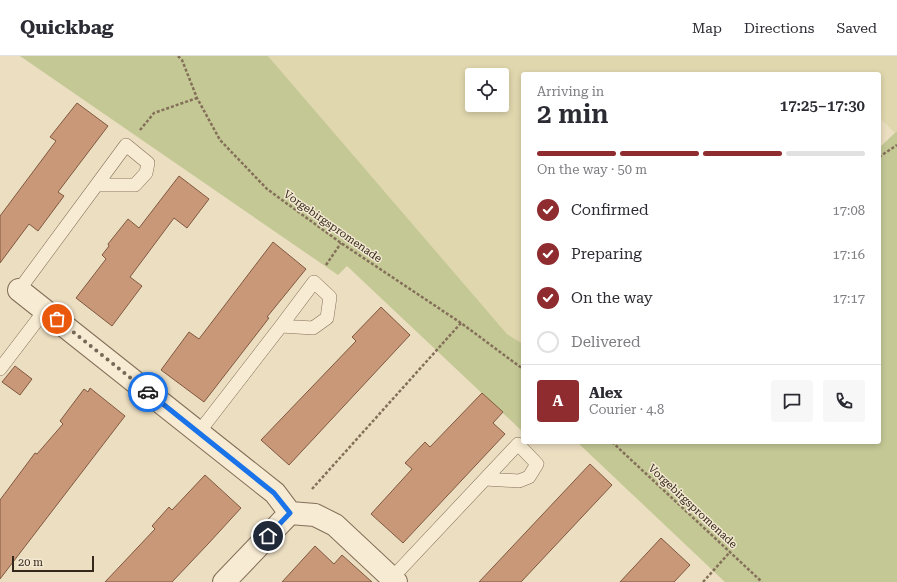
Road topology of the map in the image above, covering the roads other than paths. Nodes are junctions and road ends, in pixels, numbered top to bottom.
1 (98, 185) junction
2 (19, 290) joint
3 (45, 310) junction
4 (281, 326) junction
5 (0, 369) edge
6 (199, 432) junction
7 (485, 479) dead end
8 (290, 513) junction
9 (394, 580) edge
10 (224, 582) edge

1 - 1 lane
1 - 2 lane
2 - 3 street
3 - 5 lane
3 - 6 street
4 - 4 lane
4 - 6 lane
6 - 8 street
7 - 9 lane
8 - 9 street
8 - 10 street

